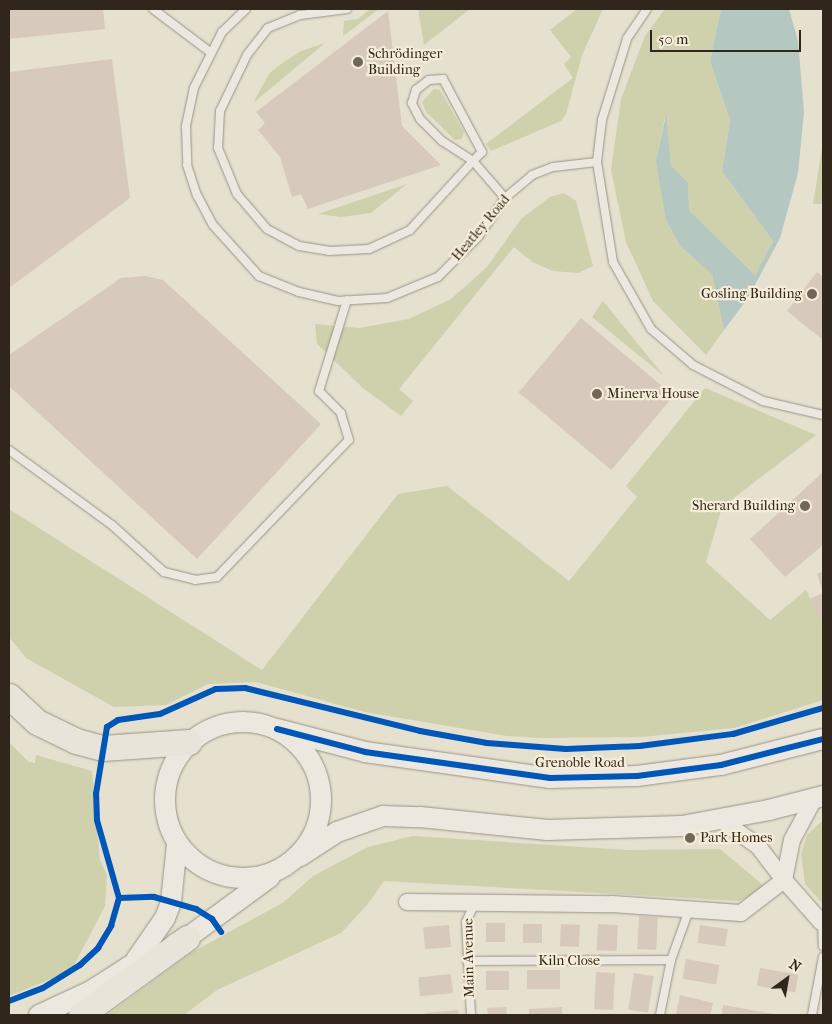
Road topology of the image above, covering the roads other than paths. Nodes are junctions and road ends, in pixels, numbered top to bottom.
1 (153, 9) edge
2 (246, 9) edge
3 (347, 9) edge
4 (647, 9) edge
5 (210, 52) junction
6 (473, 161) junction
7 (597, 162) junction
8 (505, 198) junction
9 (347, 300) junction
10 (823, 415) edge
11 (9, 450) edge
12 (9, 696) edge
13 (278, 729) junction
14 (823, 739) edge
15 (189, 742) junction
16 (818, 797) edge
17 (721, 820) junction
18 (177, 844) junction
19 (300, 856) junction
20 (277, 872) junction
21 (784, 880) junction
22 (407, 902) dead end
23 (475, 903) junction
24 (689, 910) junction
25 (822, 922) edge
26 (187, 938) junction
27 (823, 946) edge
28 (823, 957) edge
29 (136, 960) junction
30 (671, 960) junction
31 (467, 961) junction
32 (39, 1015) edge
33 (81, 1015) edge
34 (471, 1015) edge
35 (660, 1015) edge
36 (812, 1015) edge

1 - 5 lane
2 - 5 lane, Heatley Road
3 - 6 lane
4 - 7 lane
5 - 9 lane, Heatley Road
6 - 6 lane
6 - 8 lane
7 - 8 lane, Heatley Road
7 - 10 lane
8 - 9 lane, Heatley Road
9 - 11 lane
12 - 15 main road
13 - 14 street, Grenoble Road
13 - 15 street
13 - 19 street
15 - 18 street
16 - 17 street
16 - 21 street
17 - 19 street
17 - 21 street
18 - 20 street
18 - 29 street
19 - 20 street
20 - 26 street
21 - 24 street
21 - 25 street
22 - 23 street
23 - 24 street
23 - 31 lane, Main Avenue
24 - 30 lane
25 - 27 lane
26 - 29 street
26 - 33 main road
28 - 36 lane
29 - 32 street
30 - 31 lane, Kiln Close
30 - 35 lane
31 - 34 lane, Main Avenue

